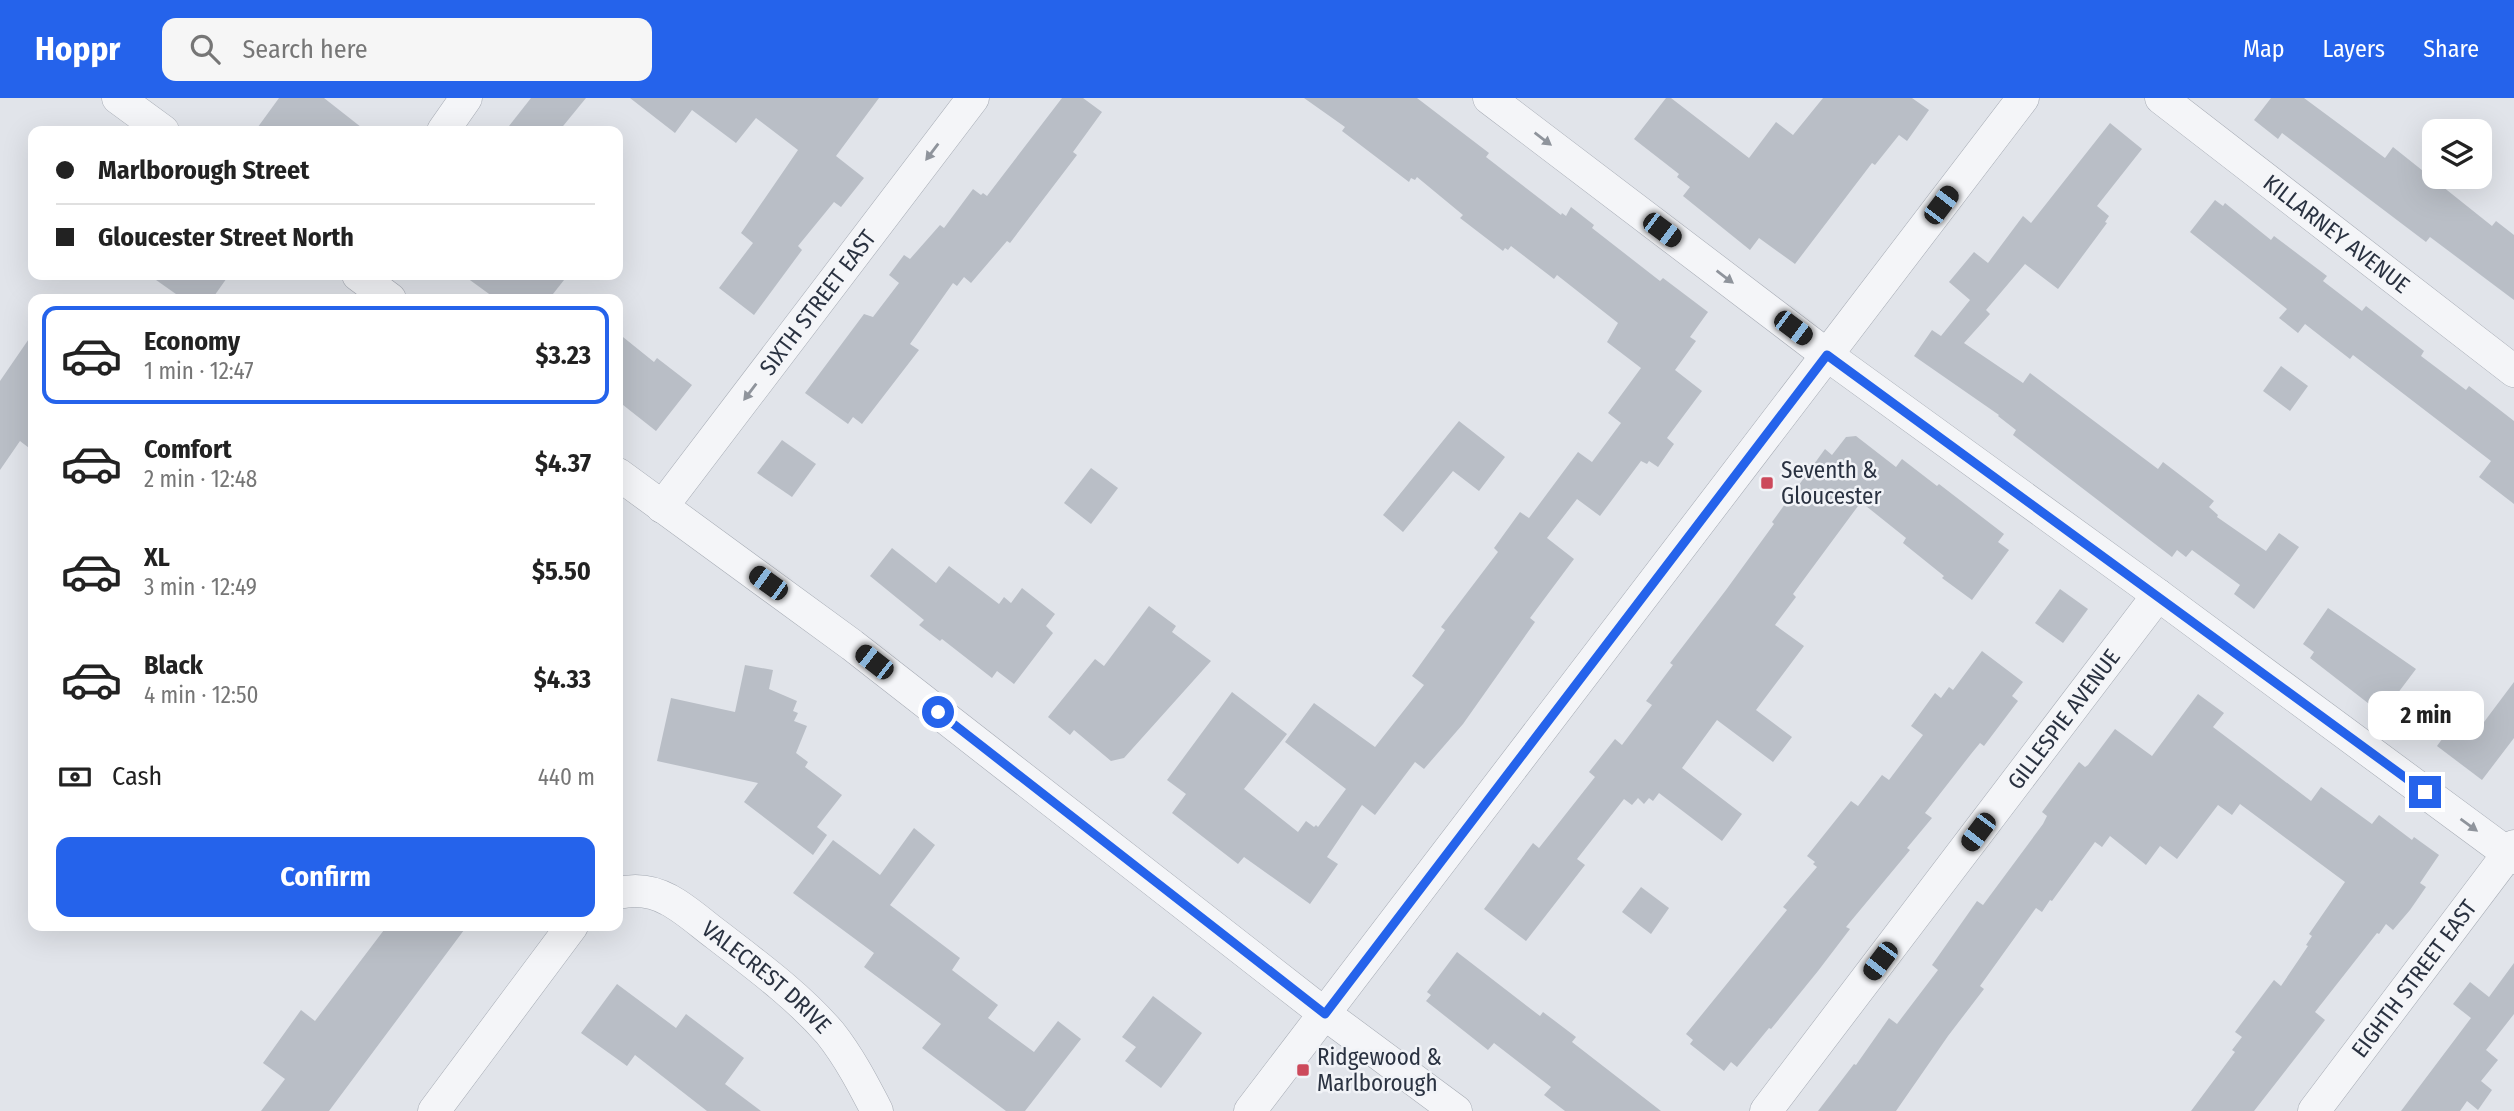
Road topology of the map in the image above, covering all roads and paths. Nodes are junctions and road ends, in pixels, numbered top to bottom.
1 (118, 98) edge
2 (467, 98) edge
3 (973, 98) edge
4 (1489, 98) edge
5 (2023, 98) edge
6 (2161, 98) edge
7 (156, 126) edge
8 (447, 126) edge
9 (365, 280) edge
10 (383, 294) edge
11 (1827, 355) junction
12 (2514, 371) edge
13 (623, 488) edge
14 (662, 507) junction
15 (2158, 595) junction
16 (2512, 853) edge
17 (623, 892) edge
18 (568, 931) edge
19 (1325, 1014) junction
20 (433, 1111) edge
21 (877, 1111) edge
22 (1250, 1111) edge
23 (1456, 1111) edge
24 (1766, 1111) edge
25 (2314, 1111) edge

1 - 7 street
2 - 8 street
3 -> 14 street, SIXTH STREET EAST
4 -> 11 street
5 - 11 street
6 - 12 street, KILLARNEY AVENUE
9 - 10 street
11 - 15 street
11 - 19 street
13 - 14 street
14 - 19 street
15 -> 16 street
15 - 24 street, GILLESPIE AVENUE
16 - 25 street, EIGHTH STREET EAST
17 - 21 street, VALECREST DRIVE
18 - 20 street
19 - 22 street
19 - 23 street

